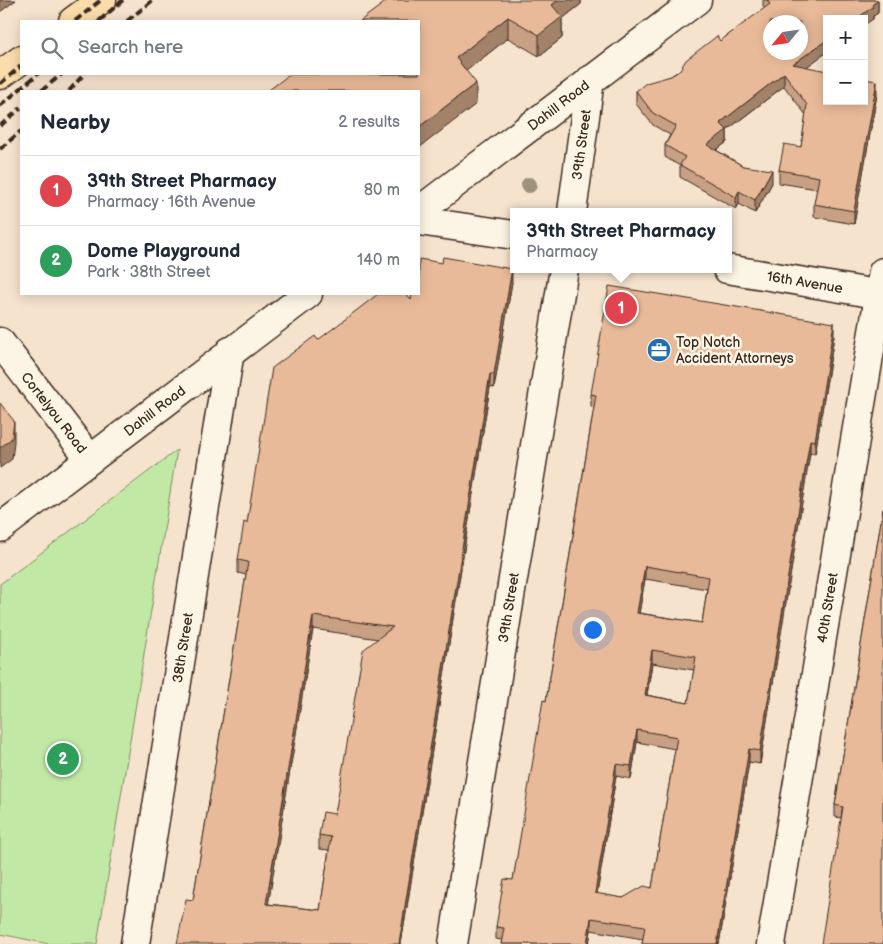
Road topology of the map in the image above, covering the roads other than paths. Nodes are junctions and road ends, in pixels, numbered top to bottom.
1 (102, 0) edge
2 (697, 0) edge
3 (75, 20) edge
4 (590, 80) junction
5 (573, 208) edge
6 (420, 210) edge
7 (420, 221) edge
8 (510, 234) edge
9 (732, 270) edge
10 (563, 273) edge
11 (882, 287) edge
12 (307, 295) edge
13 (230, 351) junction
14 (4, 354) edge
15 (90, 459) junction
16 (0, 528) edge
17 (134, 944) edge
18 (453, 944) edge
19 (771, 944) edge

1 - 3 main road
2 - 4 street, Dahill Road
4 - 5 street, 39th Street
4 - 6 street, Dahill Road
7 - 8 street
9 - 11 street, 16th Avenue
10 - 18 street, 39th Street
11 - 19 street, 40th Street
12 - 13 street, Dahill Road
13 - 15 street, Dahill Road
13 - 17 street, 38th Street
14 - 15 street, Cortelyou Road
15 - 16 street, Dahill Road

